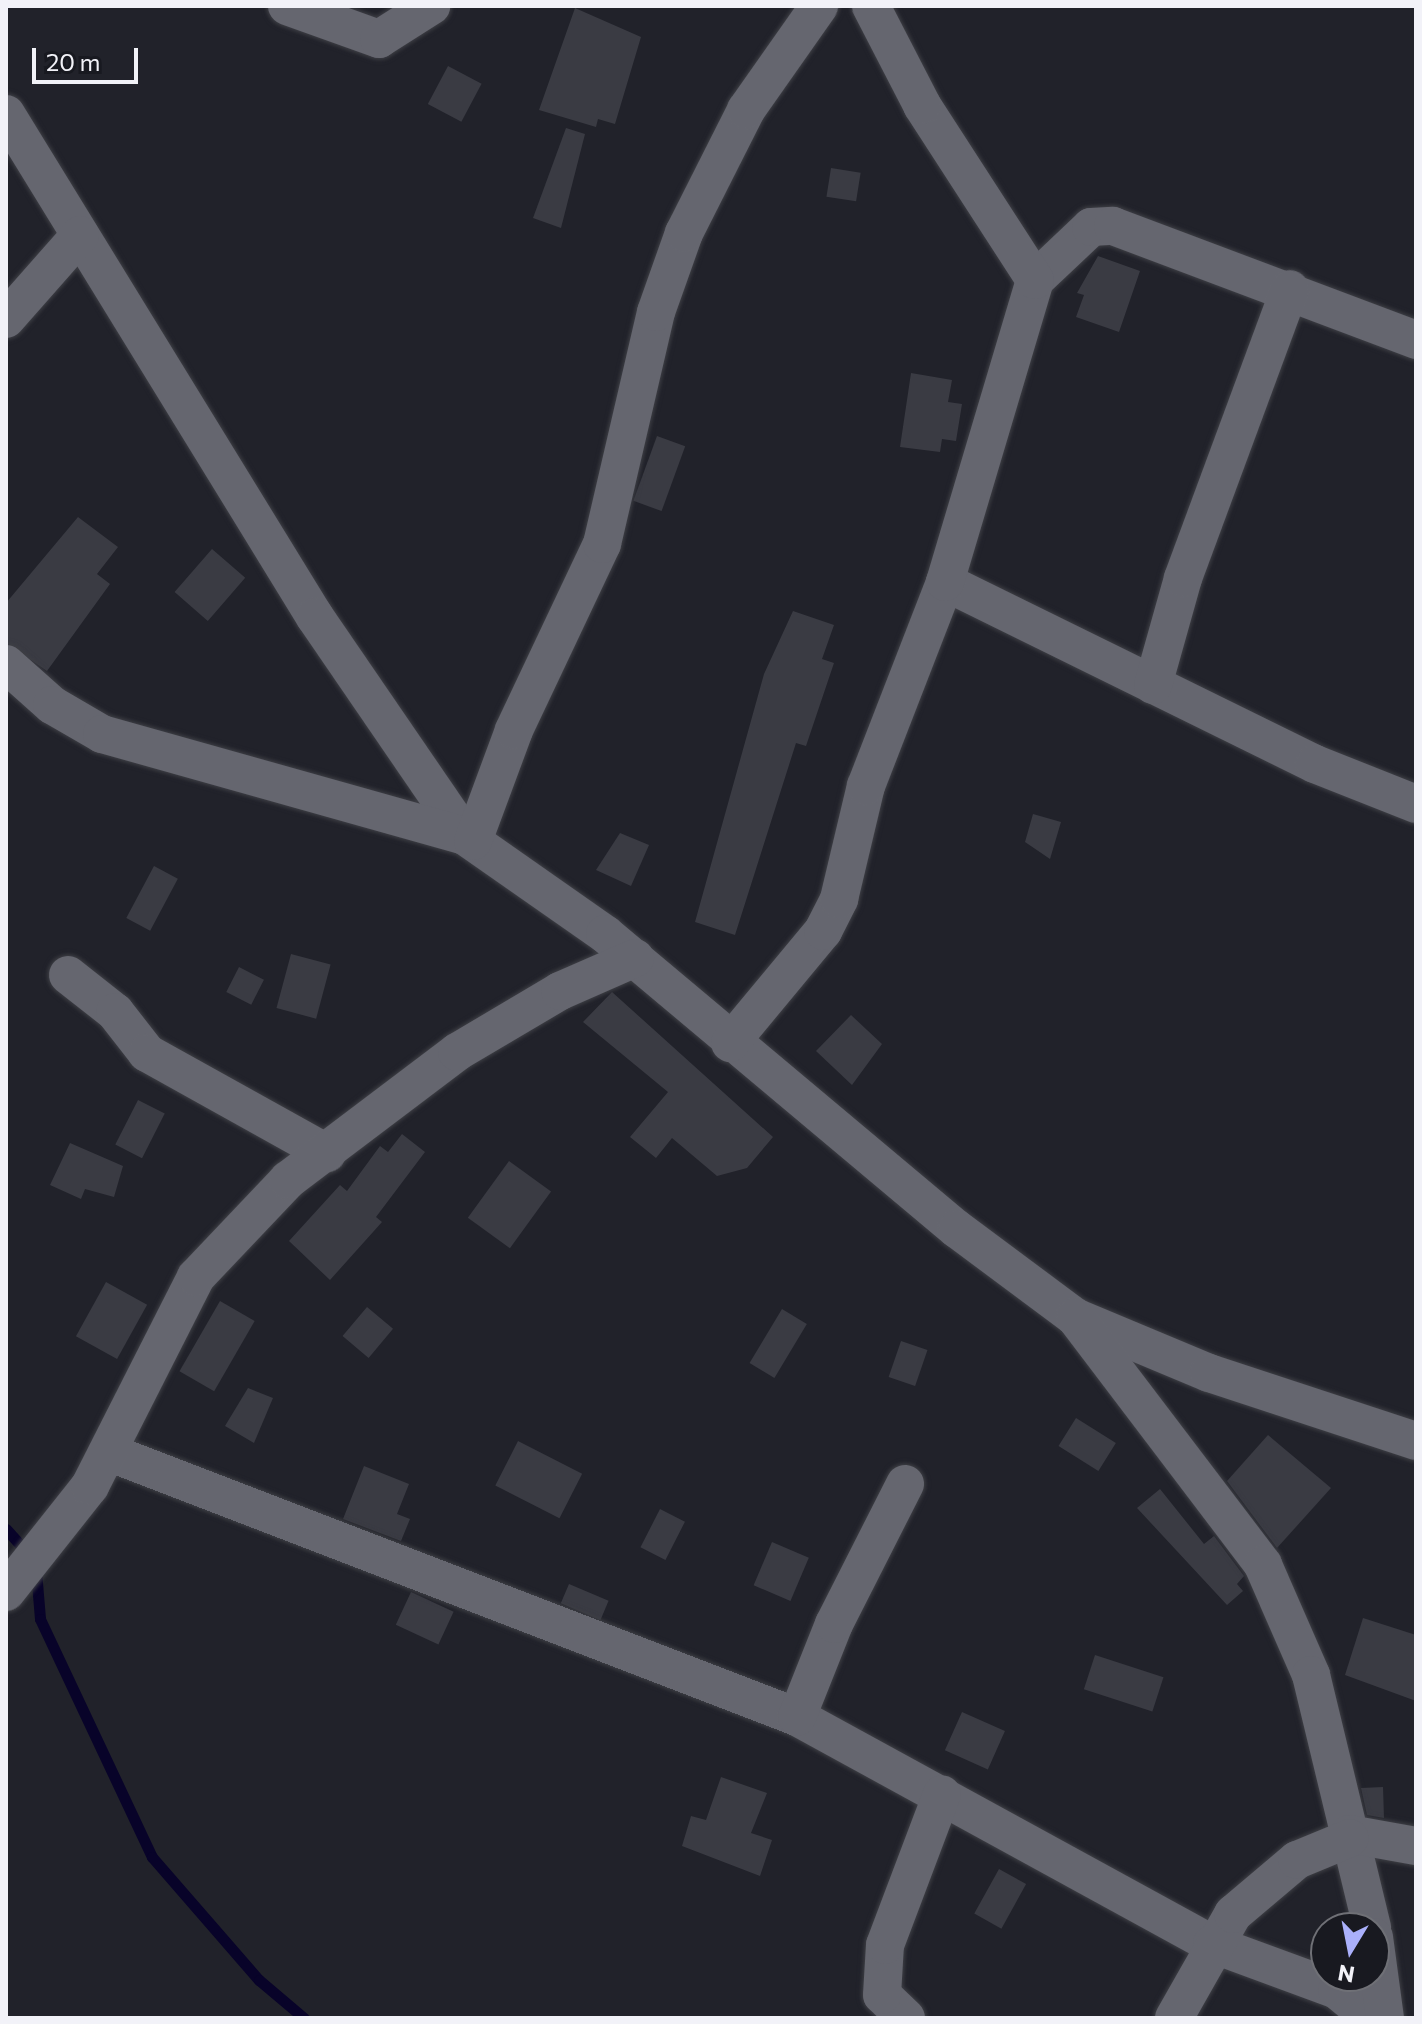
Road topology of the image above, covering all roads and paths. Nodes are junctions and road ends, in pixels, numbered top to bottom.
1 (287, 6) edge
2 (431, 6) edge
3 (819, 6) edge
4 (871, 6) edge
5 (6, 114) edge
6 (80, 235) junction
7 (1035, 280) junction
8 (1290, 289) junction
9 (6, 319) edge
10 (1416, 340) edge
11 (945, 582) junction
12 (6, 664) edge
13 (1153, 685) junction
14 (1416, 804) edge
15 (469, 839) junction
16 (635, 958) junction
17 (68, 975) dead end
18 (730, 1043) junction
19 (327, 1153) junction
20 (1075, 1317) junction
21 (1416, 1441) edge
22 (108, 1452) junction
23 (905, 1484) dead end
24 (6, 1592) edge
25 (797, 1717) junction
26 (942, 1794) junction
27 (1349, 1836) junction
28 (1416, 1846) edge
29 (1368, 1912) edge
30 (1212, 1944) junction
31 (1381, 1992) edge
32 (906, 2018) edge
33 (1174, 2018) edge
34 (1371, 2018) edge
35 (1385, 2018) edge

1 - 2 street
3 - 15 street
4 - 7 street
5 - 6 street
6 - 9 street
6 - 15 street
7 - 8 street
7 - 11 street
8 - 10 street
8 - 13 street
11 - 13 street
11 - 18 street
12 - 15 street
13 - 14 street
15 - 16 street
16 - 18 street
16 - 19 street
17 - 19 street
18 - 20 street
19 - 22 street
20 - 21 street
20 - 27 street
22 - 24 street
22 - 25 street
23 - 25 street
25 - 26 street
26 - 30 street
26 - 32 street
27 - 28 street
27 - 29 street
27 - 30 street
30 - 33 street
30 - 34 street
31 - 35 street

